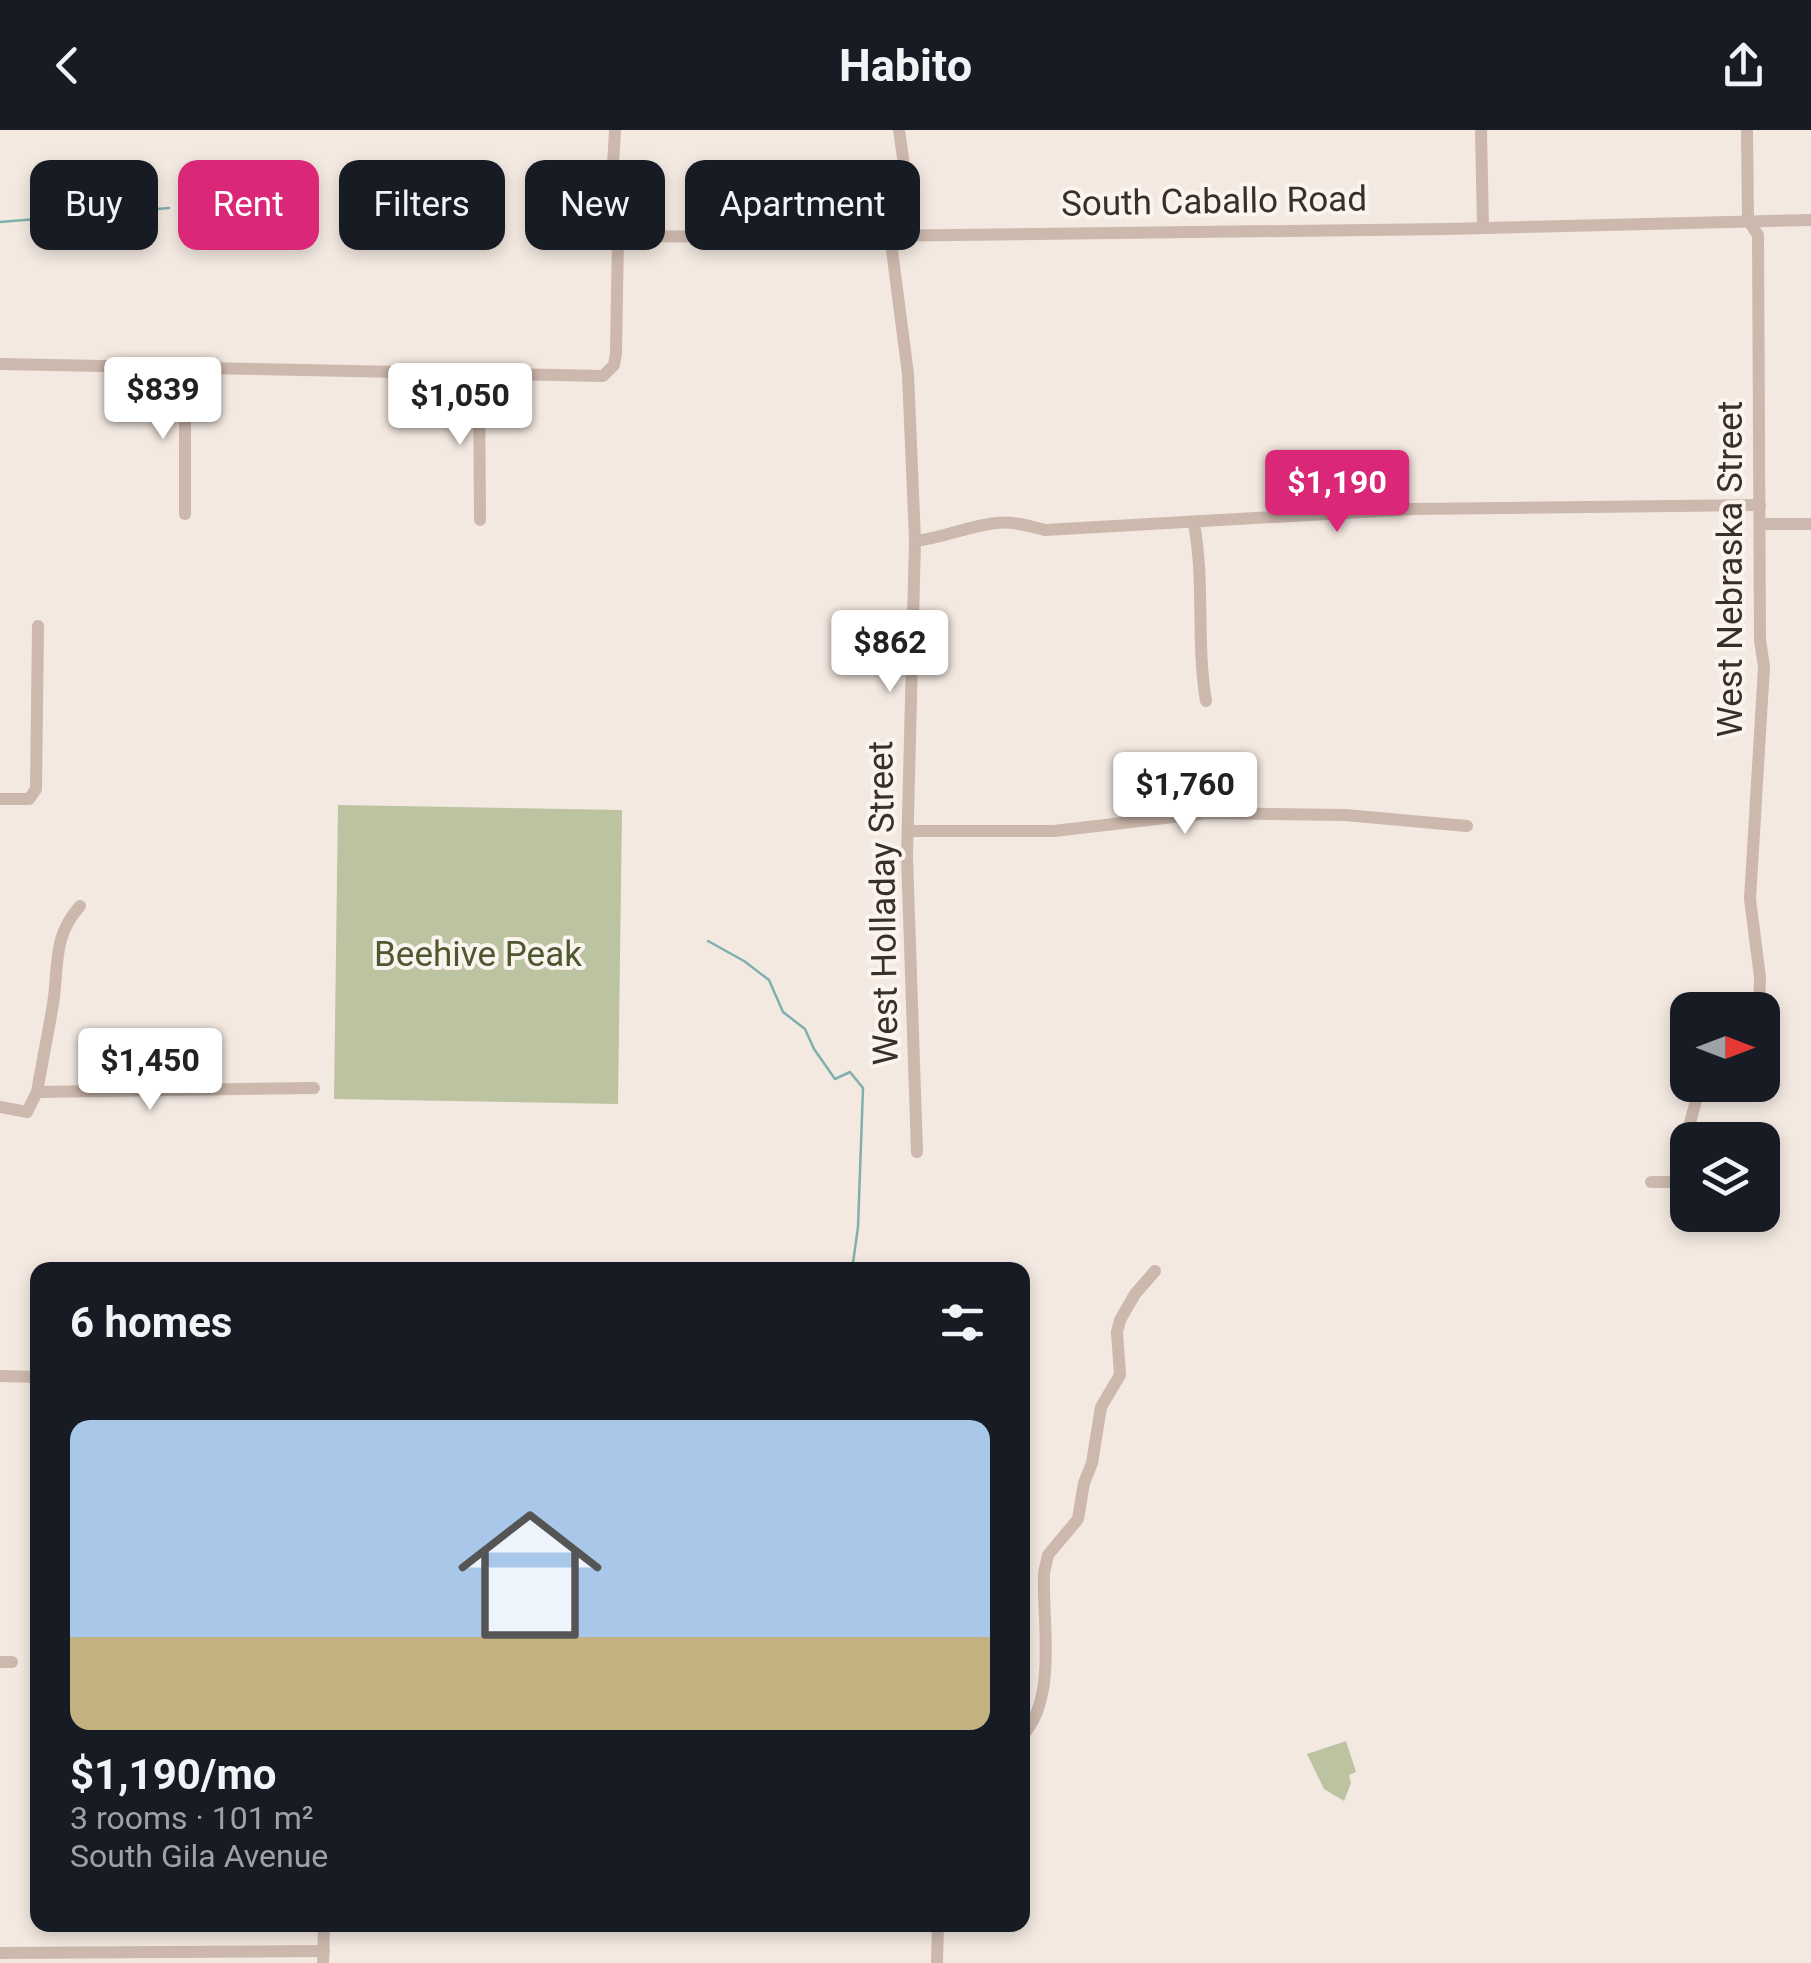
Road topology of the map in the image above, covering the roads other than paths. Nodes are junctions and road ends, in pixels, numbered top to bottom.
1 (616, 130) edge
2 (899, 130) edge
3 (1481, 130) edge
4 (1747, 130) edge
5 (614, 160) edge
6 (903, 160) edge
7 (1748, 220) junction
8 (1811, 220) edge
9 (1483, 226) junction
10 (920, 234) edge
11 (618, 250) edge
12 (892, 250) edge
13 (0, 364) edge
14 (185, 369) junction
15 (479, 375) junction
16 (1760, 505) junction
17 (185, 514) dead end
18 (480, 520) dead end
19 (1194, 524) junction
20 (1760, 524) junction
21 (1811, 524) edge
22 (914, 541) junction
23 (38, 626) dead end
24 (1206, 701) dead end
25 (0, 799) edge
26 (1467, 826) dead end
27 (908, 831) junction
28 (80, 906) dead end
29 (1760, 992) edge
30 (314, 1088) dead end
31 (37, 1092) junction
32 (1696, 1102) edge
33 (0, 1108) edge
34 (917, 1152) dead end
35 (1651, 1182) dead end
36 (1155, 1271) dead end
37 (0, 1376) edge
38 (30, 1377) edge
39 (1030, 1726) edge
40 (324, 1932) edge
41 (938, 1932) edge
42 (0, 1954) edge
43 (323, 1957) edge
44 (937, 1963) edge

1 - 5 street
2 - 6 street
3 - 9 street
4 - 7 street, West Nebraska Street
7 - 8 street, South Caballo Road
7 - 9 street, South Caballo Road
7 - 16 street, West Nebraska Street
9 - 10 street, South Caballo Road
11 - 15 street
12 - 22 street, West Holladay Street
13 - 14 street
14 - 15 street
14 - 17 street
15 - 18 street
16 - 19 street
16 - 20 street, West Nebraska Street
19 - 22 street
19 - 24 street
20 - 21 street
20 - 29 street, West Nebraska Street
22 - 27 street, West Holladay Street
23 - 25 street
26 - 27 street
27 - 34 street, West Holladay Street
28 - 31 street
30 - 31 street
31 - 33 street
32 - 35 street
36 - 39 street
37 - 38 street
40 - 43 street
41 - 44 street
42 - 43 street

